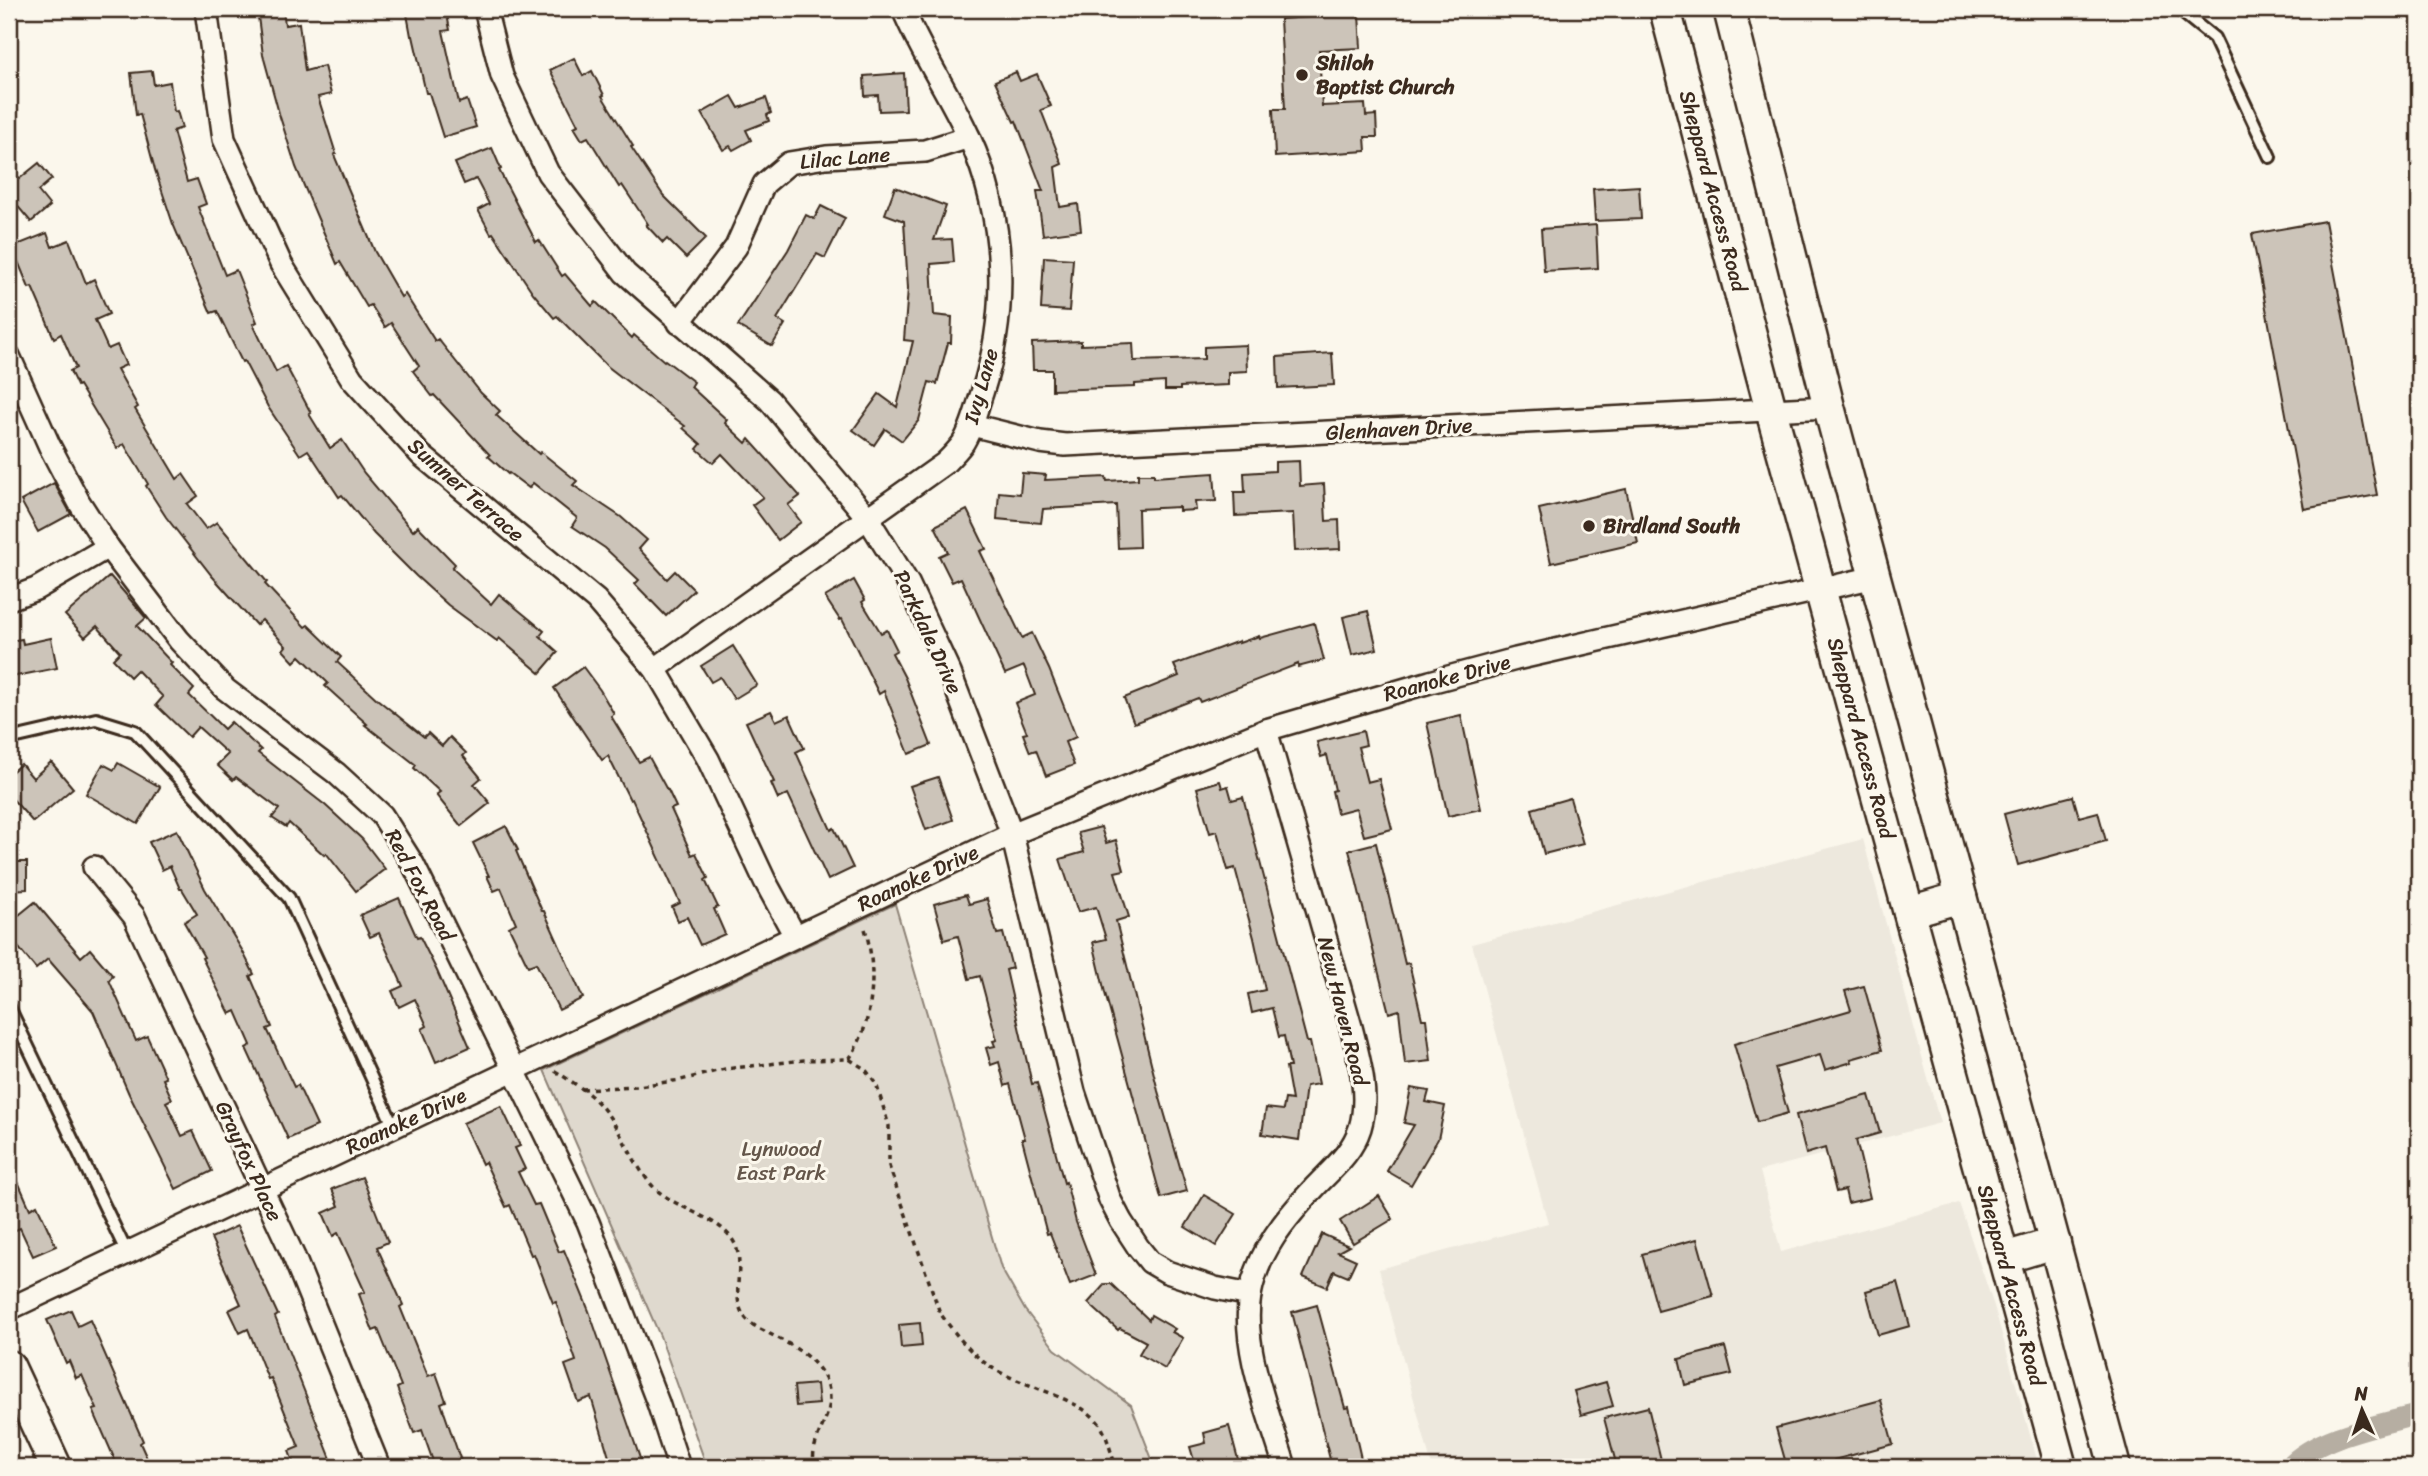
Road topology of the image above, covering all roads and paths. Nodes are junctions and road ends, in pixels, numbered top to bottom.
1 (206, 9) edge
2 (485, 9) edge
3 (903, 9) edge
4 (1665, 9) edge
5 (1729, 9) edge
6 (2178, 9) edge
7 (969, 137) junction
8 (2270, 157) dead end
9 (679, 323) junction
10 (9, 356) edge
11 (1829, 407) junction
12 (1771, 411) junction
13 (972, 425) junction
14 (867, 517) junction
15 (108, 547) junction
16 (1875, 577) junction
17 (1821, 591) junction
18 (9, 598) edge
19 (655, 669) junction
20 (1266, 730) junction
21 (9, 739) edge
22 (1012, 834) junction
23 (94, 867) dead end
24 (1961, 897) junction
25 (858, 907) junction
26 (1909, 912) junction
27 (795, 936) junction
28 (9, 1007) edge
29 (536, 1059) junction
30 (849, 1059) junction
31 (513, 1070) junction
32 (582, 1089) junction
33 (394, 1127) junction
34 (262, 1189) junction
35 (2054, 1243) junction
36 (127, 1253) junction
37 (2004, 1258) junction
38 (1250, 1295) junction
39 (9, 1309) edge
40 (9, 1366) edge
41 (56, 1467) edge
42 (379, 1467) edge
43 (679, 1467) edge
44 (813, 1467) edge
45 (1116, 1467) edge
46 (1285, 1467) edge
47 (2061, 1467) edge
48 (2115, 1467) edge

1 - 19 street, Sumner Terrace
2 - 9 street, Parkdale Drive
3 - 7 street, Ivy Lane
4 - 12 main road, Sheppard Access Road
5 - 11 main road
6 - 8 lane
7 - 9 street, Lilac Lane
7 - 13 street, Ivy Lane
9 - 14 street, Parkdale Drive
10 - 15 street, Red Fox Road
11 - 12 street, Glenhaven Drive
11 - 16 main road
12 - 13 street, Glenhaven Drive
12 - 17 main road, Sheppard Access Road
13 - 14 street, Ivy Lane
14 - 19 street, Ivy Lane
14 - 22 street, Parkdale Drive
15 - 18 street
15 - 31 street, Red Fox Road
16 - 17 street, Roanoke Drive
16 - 24 main road
17 - 20 street, Roanoke Drive
17 - 26 main road, Sheppard Access Road
19 - 27 street, Sumner Terrace
20 - 22 street, Roanoke Drive
20 - 38 street, New Haven Road
21 - 33 lane
22 - 25 street, Roanoke Drive
22 - 38 street, Parkdale Drive
23 - 34 street, Grayfox Place
24 - 26 main road
24 - 35 main road
25 - 27 street, Roanoke Drive
25 - 30 path
26 - 37 main road, Sheppard Access Road
27 - 29 street, Roanoke Drive
28 - 36 lane
29 - 31 street, Roanoke Drive
29 - 32 path
30 - 32 path
30 - 45 path
31 - 33 street, Roanoke Drive
31 - 43 street, Red Fox Road
32 - 44 path
33 - 34 street, Roanoke Drive
34 - 36 street, Roanoke Drive
34 - 42 street, Grayfox Place
35 - 37 main road
35 - 48 main road
36 - 39 street, Roanoke Drive
37 - 47 main road, Sheppard Access Road
38 - 46 street, New Haven Road
40 - 41 main road

